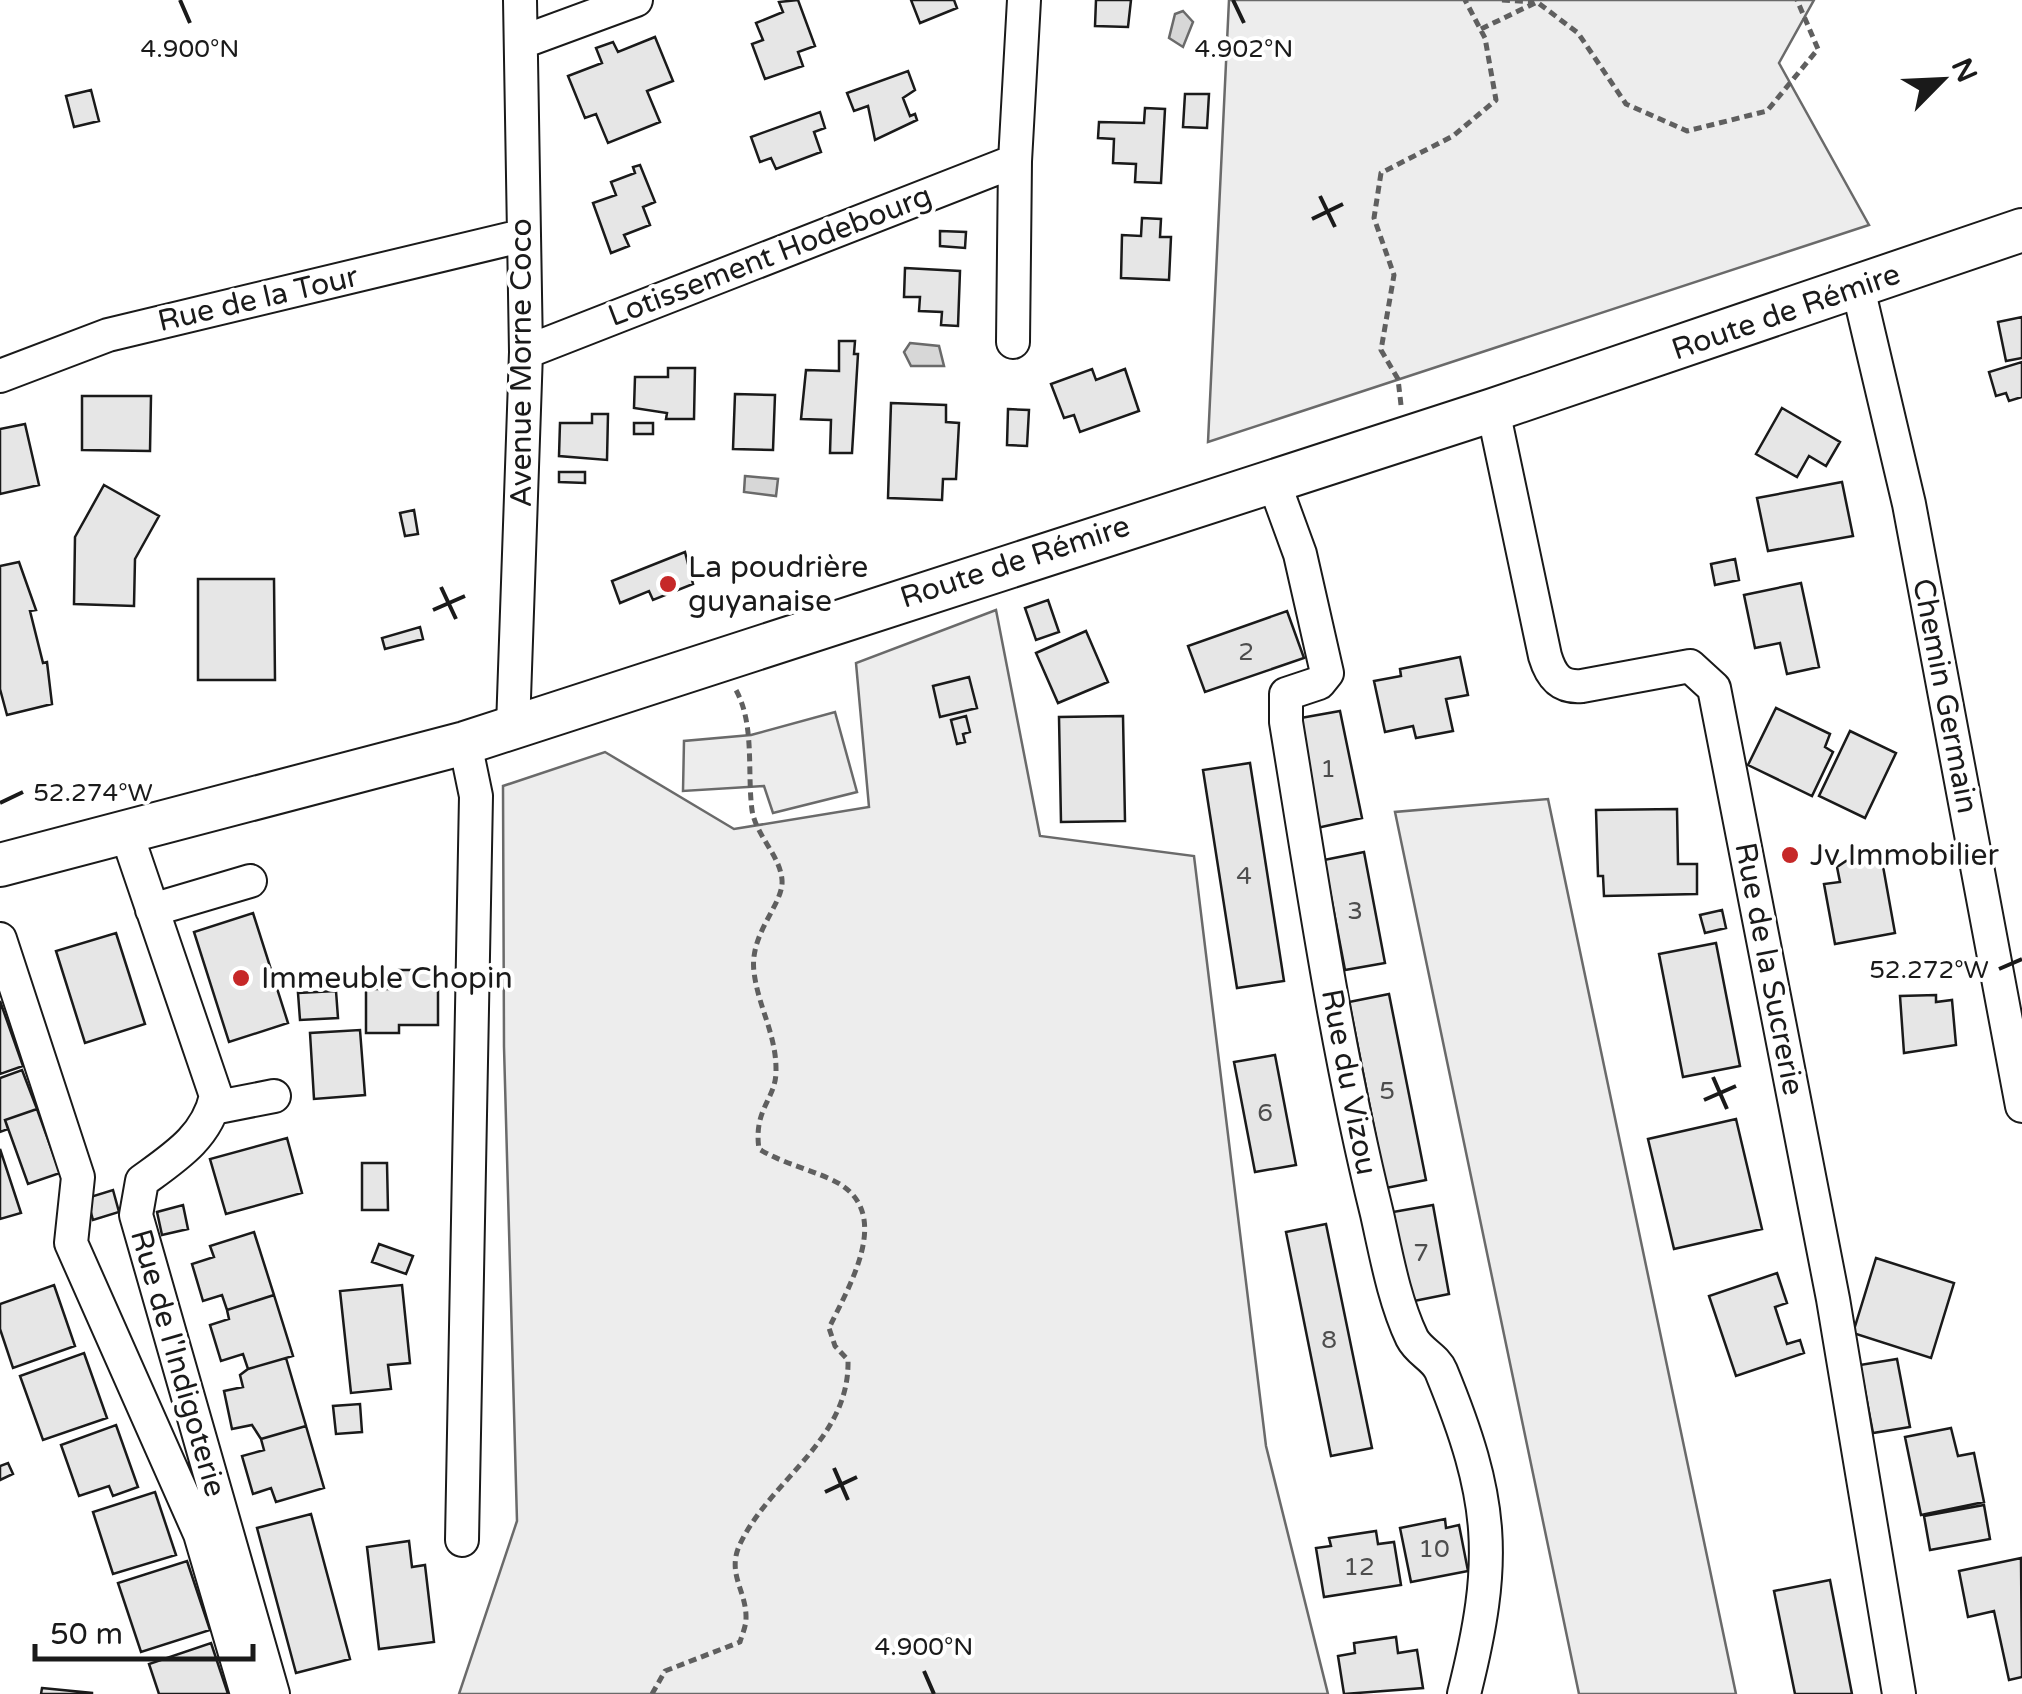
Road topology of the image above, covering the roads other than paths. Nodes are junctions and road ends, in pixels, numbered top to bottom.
1 (520, 0) edge
2 (636, 0) edge
3 (1024, 0) edge
4 (522, 42) junction
5 (1015, 161) junction
6 (2022, 230) edge
7 (522, 236) junction
8 (1858, 288) junction
9 (1014, 342) dead end
10 (526, 352) junction
11 (0, 376) edge
12 (1492, 410) junction
13 (1273, 480) junction
14 (513, 727) junction
15 (465, 743) junction
16 (126, 832) junction
17 (0, 866) edge
18 (250, 881) dead end
19 (152, 910) junction
20 (3, 945) edge
21 (274, 1096) dead end
22 (2022, 1106) edge
23 (214, 1108) junction
24 (462, 1540) dead end
25 (248, 1694) edge
26 (273, 1694) edge
27 (1464, 1694) edge
28 (1898, 1694) edge

1 - 4 street, Avenue Morne Coco
2 - 4 street
3 - 5 street
4 - 7 street, Avenue Morne Coco
5 - 9 street
5 - 10 street, Lotissement Hodebourg
6 - 8 main road, Route de Rémire
7 - 10 street, Avenue Morne Coco
7 - 11 street, Rue de la Tour
8 - 12 main road, Route de Rémire
8 - 22 street, Chemin Germain
10 - 14 street, Avenue Morne Coco
12 - 13 main road, Route de Rémire
12 - 28 street, Rue de la Sucrerie
13 - 14 main road, Route de Rémire
13 - 27 street, Rue du Vizou
14 - 15 main road, Route de Rémire
15 - 16 main road, Route de Rémire
15 - 24 street
16 - 17 main road, Route de Rémire
16 - 19 street
18 - 19 street
19 - 23 street
20 - 25 street
21 - 23 street
23 - 26 street, Rue de l'Indigoterie

